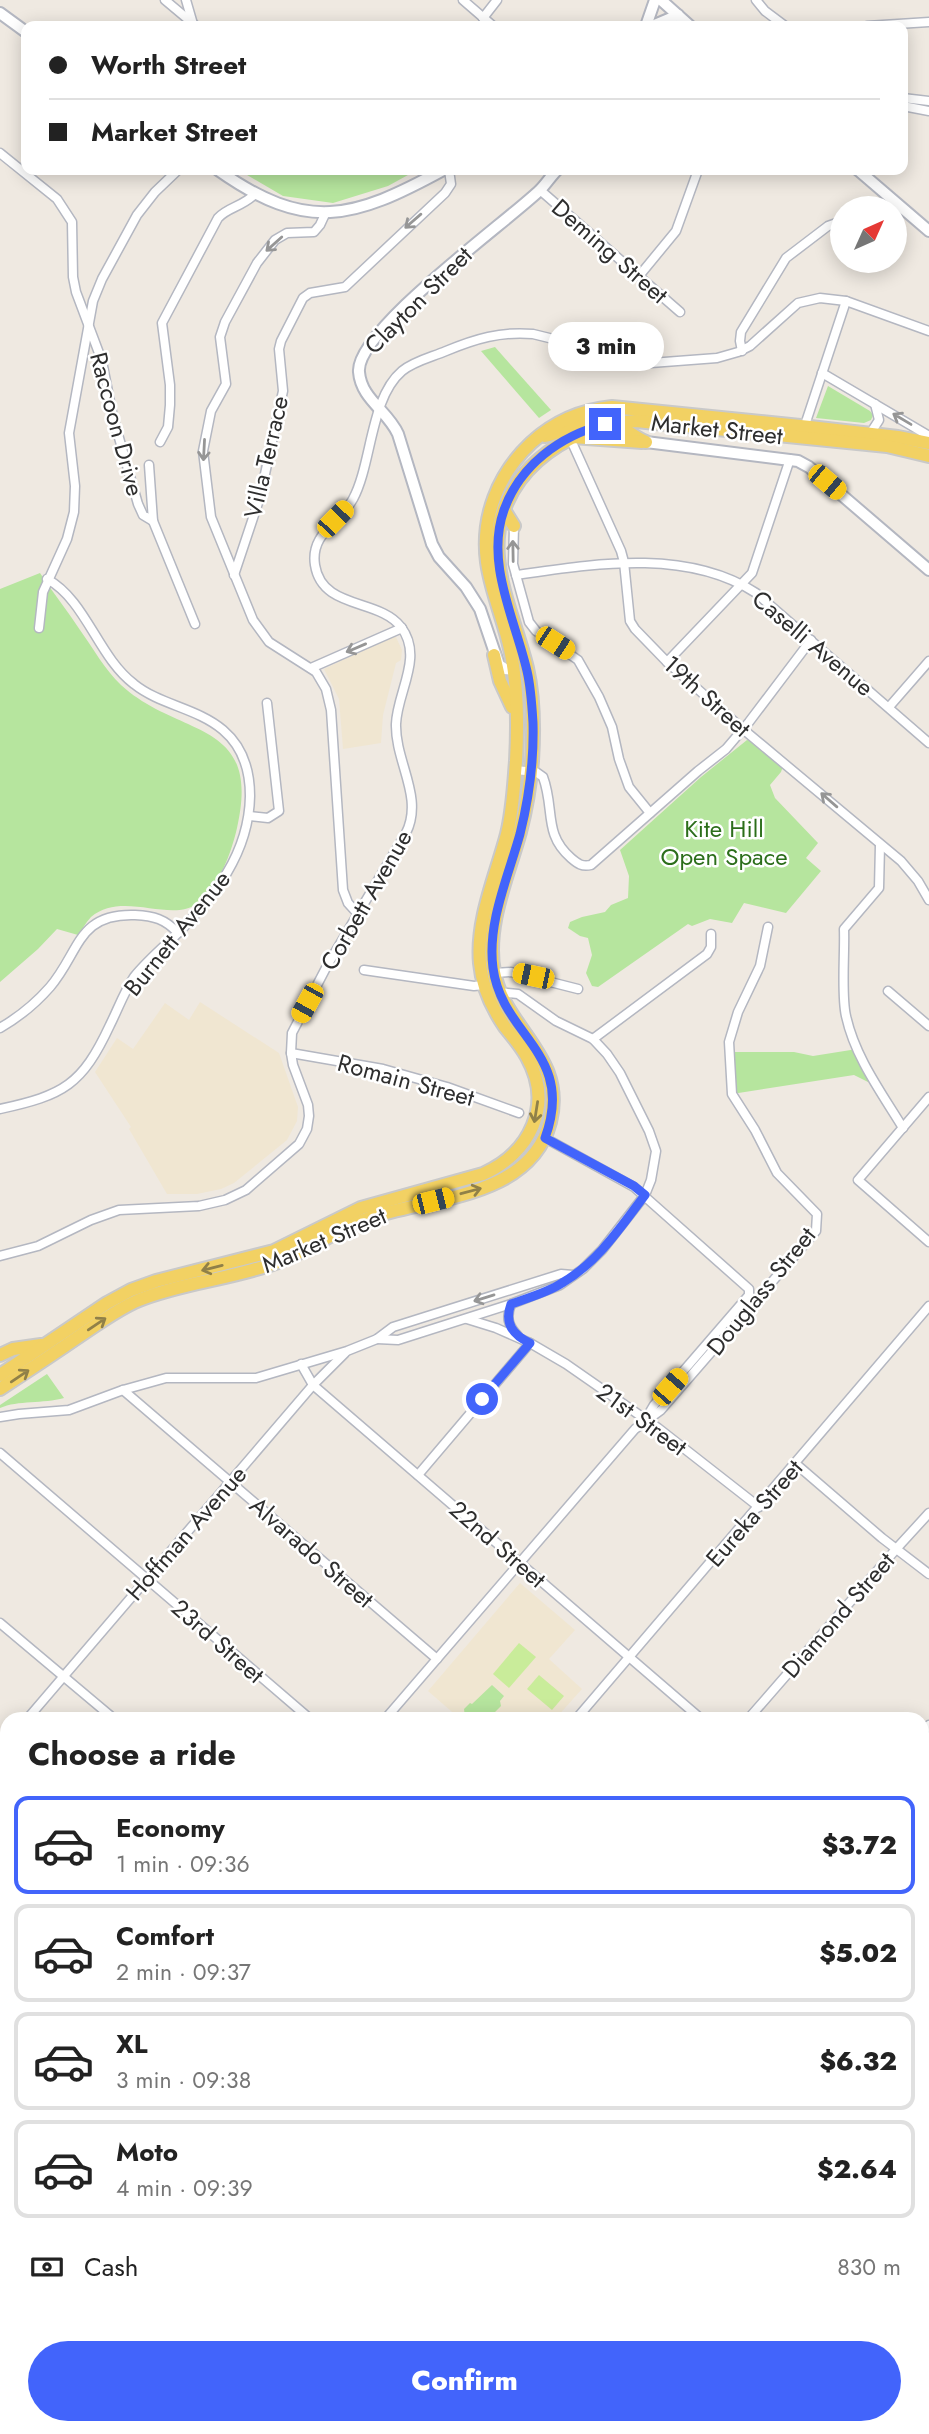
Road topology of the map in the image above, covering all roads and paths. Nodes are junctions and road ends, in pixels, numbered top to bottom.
1 (165, 0) edge
2 (186, 0) edge
3 (463, 0) edge
4 (496, 0) edge
5 (654, 0) edge
6 (661, 0) edge
7 (755, 0) edge
8 (0, 13) edge
9 (678, 15) junction
10 (484, 18) junction
11 (190, 21) edge
12 (194, 21) edge
13 (487, 21) edge
14 (648, 21) edge
15 (664, 21) edge
16 (685, 21) edge
17 (778, 21) edge
18 (929, 22) edge
19 (908, 23) edge
20 (21, 28) edge
21 (908, 99) edge
22 (929, 101) edge
23 (908, 107) edge
24 (929, 111) edge
25 (2, 156) edge
26 (21, 171) edge
27 (26, 175) edge
28 (173, 175) edge
29 (226, 175) edge
30 (433, 175) edge
31 (450, 175) edge
32 (553, 175) edge
33 (696, 175) edge
34 (863, 175) edge
35 (540, 190) junction
36 (255, 194) junction
37 (885, 196) edge
38 (326, 212) junction
39 (907, 215) edge
40 (830, 225) edge
41 (929, 231) edge
42 (639, 276) junction
43 (846, 301) junction
44 (680, 312) dead end
45 (88, 321) junction
46 (929, 331) edge
47 (742, 351) junction
48 (822, 373) junction
49 (875, 404) junction
50 (380, 410) junction
51 (614, 423) junction
52 (802, 432) junction
53 (870, 434) junction
54 (929, 436) edge
55 (538, 437) junction
56 (569, 437) junction
57 (160, 442) dead end
58 (646, 442) junction
59 (929, 443) edge
60 (929, 456) edge
61 (790, 459) junction
62 (149, 465) dead end
63 (504, 510) junction
64 (153, 521) junction
65 (514, 526) joint
66 (624, 562) junction
67 (929, 570) edge
68 (234, 575) junction
69 (516, 575) junction
70 (47, 579) junction
71 (742, 584) junction
72 (195, 624) dead end
73 (39, 628) dead end
74 (402, 628) junction
75 (811, 640) junction
76 (494, 655) junction
77 (667, 662) junction
78 (929, 662) edge
79 (311, 668) junction
80 (520, 669) junction
81 (267, 703) dead end
82 (889, 707) junction
83 (517, 726) junction
84 (744, 730) junction
85 (929, 743) edge
86 (515, 770) junction
87 (531, 771) junction
88 (650, 813) junction
89 (250, 816) junction
90 (880, 845) junction
91 (929, 900) edge
92 (358, 914) junction
93 (768, 927) dead end
94 (178, 933) junction
95 (711, 934) dead end
96 (364, 970) dead end
97 (494, 973) junction
98 (484, 985) junction
99 (578, 989) dead end
100 (888, 991) dead end
101 (499, 992) junction
102 (929, 1026) edge
103 (0, 1028) edge
104 (593, 1038) junction
105 (291, 1053) junction
106 (929, 1097) edge
107 (0, 1109) edge
108 (519, 1113) dead end
109 (902, 1128) junction
110 (545, 1138) junction
111 (645, 1195) junction
112 (929, 1242) edge
113 (0, 1256) edge
114 (573, 1275) junction
115 (511, 1304) junction
116 (929, 1306) edge
117 (467, 1319) junction
118 (519, 1338) junction
119 (377, 1339) junction
120 (530, 1343) junction
121 (45, 1345) junction
122 (347, 1351) junction
123 (0, 1355) edge
124 (301, 1364) junction
125 (0, 1375) edge
126 (313, 1385) junction
127 (0, 1389) edge
128 (123, 1390) junction
129 (0, 1418) edge
130 (645, 1420) junction
131 (0, 1453) edge
132 (796, 1464) junction
133 (418, 1475) junction
134 (230, 1482) junction
135 (759, 1507) junction
136 (929, 1513) edge
137 (897, 1548) junction
138 (519, 1563) junction
139 (929, 1574) edge
140 (147, 1579) junction
141 (0, 1623) edge
142 (630, 1658) junction
143 (437, 1659) junction
144 (64, 1677) junction
145 (33, 1712) edge
146 (106, 1712) edge
147 (302, 1712) edge
148 (391, 1712) edge
149 (582, 1712) edge
150 (693, 1712) edge
151 (754, 1712) edge

1 - 11 street
2 - 12 street
3 - 10 street
4 - 10 street
5 - 14 main road
6 - 9 main road
7 - 17 street
8 - 20 main road
9 - 15 main road
9 - 16 main road
10 - 13 street
18 - 19 street
21 - 22 street
23 - 24 street
25 - 26 street, Raccoon Drive
27 - 45 street, Raccoon Drive
28 - 45 street
29 - 36 main road
30 - 38 main road
31 -> 68 street, Villa Terrace
32 - 35 main road, Clayton Street
33 - 42 street
34 - 37 main road
35 - 42 street, Deming Street
35 - 50 main road, Clayton Street
36 - 38 main road
36 - 57 street
38 -> 68 street
39 - 41 main road
40 - 47 street
42 - 44 street, Deming Street
43 - 46 street
43 - 47 street
43 - 48 street
45 - 64 street, Raccoon Drive
45 - 70 street
47 - 50 street
48 - 49 street
48 - 52 street
49 - 53 street
54 -> 49 street
50 - 74 street
50 - 76 main road, Clayton Street
51 - 52 main road, Market Street
51 - 55 main road
51 - 56 main road, Market Street
51 - 58 main road
52 - 53 main road, Market Street
52 - 55 main road, Market Street
52 - 60 main road, Market Street
53 - 59 main road, Market Street
55 - 80 main road, Market Street
56 - 58 main road
56 - 63 main road, Market Street
56 - 66 street, 19th Street
58 - 61 main road
61 - 67 main road
61 - 71 street
62 - 64 street
63 - 65 main road
63 - 80 main road, Market Street
64 - 72 street
69 -> 65 street
66 - 69 street, Caselli Avenue
66 - 71 street, Caselli Avenue
66 - 77 street, 19th Street
68 - 79 street
69 - 88 street
70 - 73 street
70 - 89 street, Burnett Avenue
71 - 75 street, Caselli Avenue
71 - 77 street
74 -> 79 street
74 - 92 street, Corbett Avenue
75 - 82 street, Caselli Avenue
75 - 84 street
76 - 80 main road
76 - 83 main road
77 - 84 street, 19th Street
78 - 82 street
79 - 92 street
80 - 83 main road, Market Street
80 - 87 main road, Market Street
81 - 89 street
82 - 85 street, Caselli Avenue
83 - 86 main road, Market Street
84 - 88 street
90 -> 84 street, 19th Street
86 - 87 street
86 - 98 main road, Market Street
87 - 88 street
87 - 97 main road, Market Street
89 - 94 street, Burnett Avenue
90 - 91 street, 19th Street
90 - 109 street
92 - 105 street, Corbett Avenue
93 - 130 street, Douglass Street
94 - 103 street
94 - 107 street, Burnett Avenue
95 - 104 street
96 - 98 street
97 - 99 street
97 - 101 main road, Market Street
98 -> 121 main road, Market Street
100 - 102 street
101 - 104 street
101 - 110 main road, Market Street
104 - 111 street
105 - 108 street, Romain Street
105 - 113 street, Corbett Avenue
106 - 109 street
109 - 112 street
110 - 111 street
127 -> 110 main road, Market Street
111 - 114 street
111 - 130 street, Douglass Street
114 - 115 street
114 -> 119 street
115 - 117 street
115 - 118 street
116 - 132 street, Eureka Street
117 - 118 street, 21st Street
117 - 119 street
118 - 120 street, 21st Street
119 - 122 street
120 - 130 street, 21st Street
120 - 133 street
121 - 123 main road
121 - 125 main road, Market Street
122 - 124 street
122 - 126 street, Hoffman Avenue
124 - 126 street, 22nd Street
124 - 128 street
126 - 133 street, 22nd Street
126 - 134 street, Hoffman Avenue
128 - 129 street
128 - 134 street, Alvarado Street
130 - 135 street, 21st Street
130 - 138 street, Douglass Street
131 - 140 street, 23rd Street
132 - 135 street, Eureka Street
132 - 137 street
133 - 138 street, 22nd Street
134 - 140 street, Hoffman Avenue
134 - 143 street, Alvarado Street
135 - 142 street, Eureka Street
136 - 137 street, Diamond Street
137 - 139 street
137 - 151 street, Diamond Street
138 - 142 street, 22nd Street
138 - 143 street, Douglass Street
140 - 144 street, Hoffman Avenue
140 - 147 street, 23rd Street
141 - 144 street
142 - 149 street, Eureka Street
142 - 150 street, 22nd Street
143 - 148 street, Douglass Street
144 - 145 street, Hoffman Avenue
144 - 146 street

